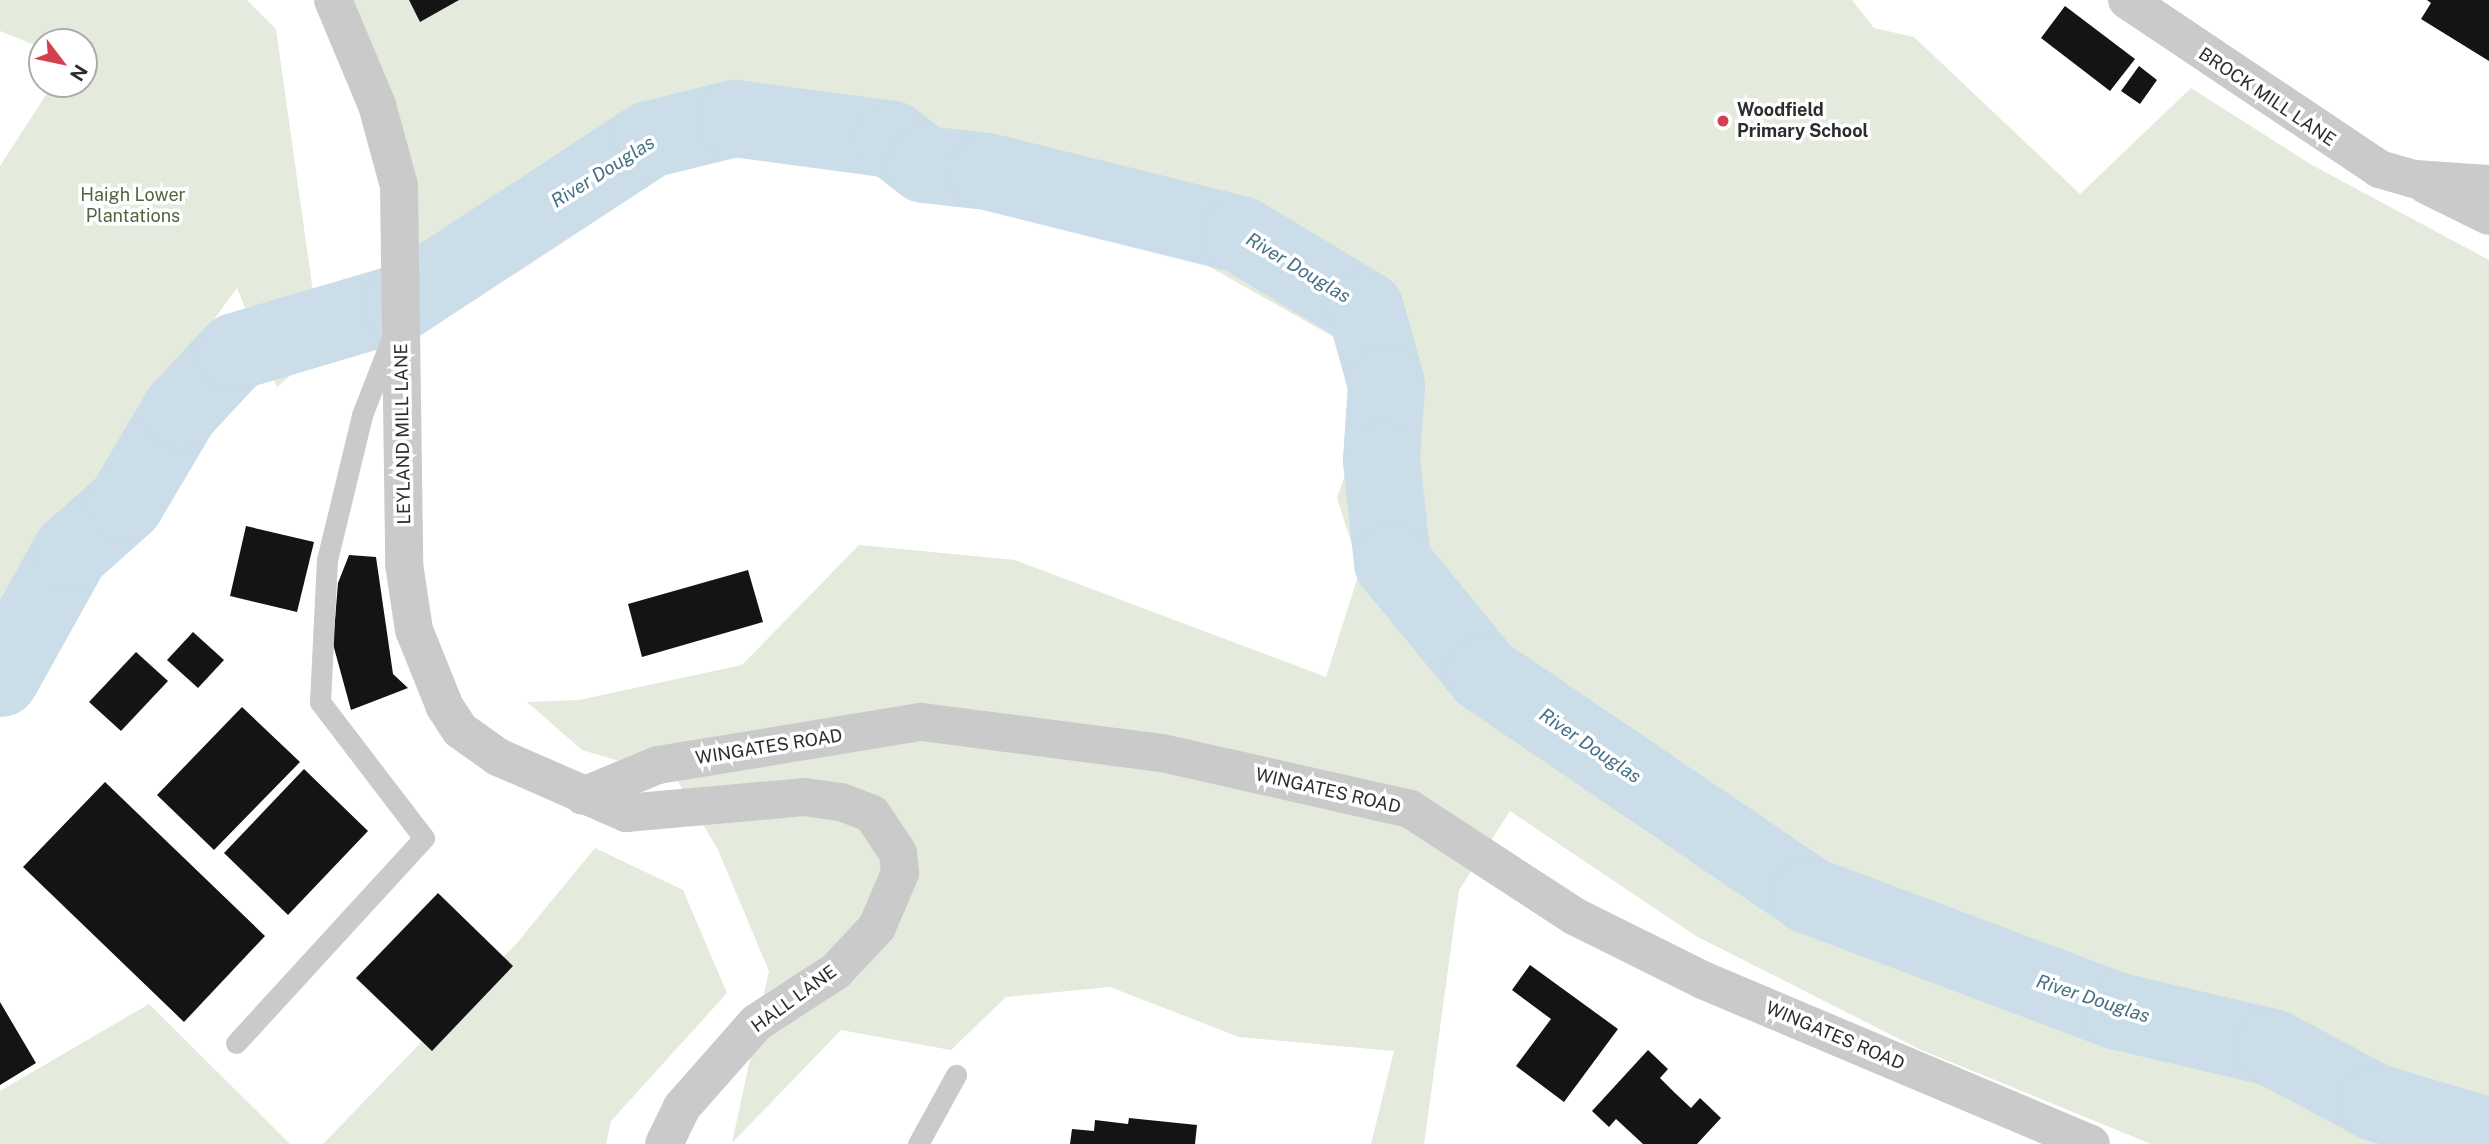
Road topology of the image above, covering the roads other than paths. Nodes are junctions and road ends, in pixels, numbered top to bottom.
1 (333, 0) edge
2 (2127, 0) edge
3 (2415, 179) junction
4 (2489, 184) edge
5 (2489, 216) edge
6 (400, 317) junction
7 (583, 796) junction
8 (236, 1043) dead end
9 (956, 1075) dead end
10 (664, 1144) edge
11 (918, 1144) edge
12 (2091, 1144) edge

1 - 6 street, LEYLAND MILL LANE
2 - 3 street, BROCK MILL LANE
3 - 4 street, BROCK MILL LANE
3 - 5 street, BROCK MILL LANE
6 - 7 street, LEYLAND MILL LANE
6 - 8 lane
7 - 10 street, HALL LANE
7 - 12 street, WINGATES ROAD
9 - 11 lane

